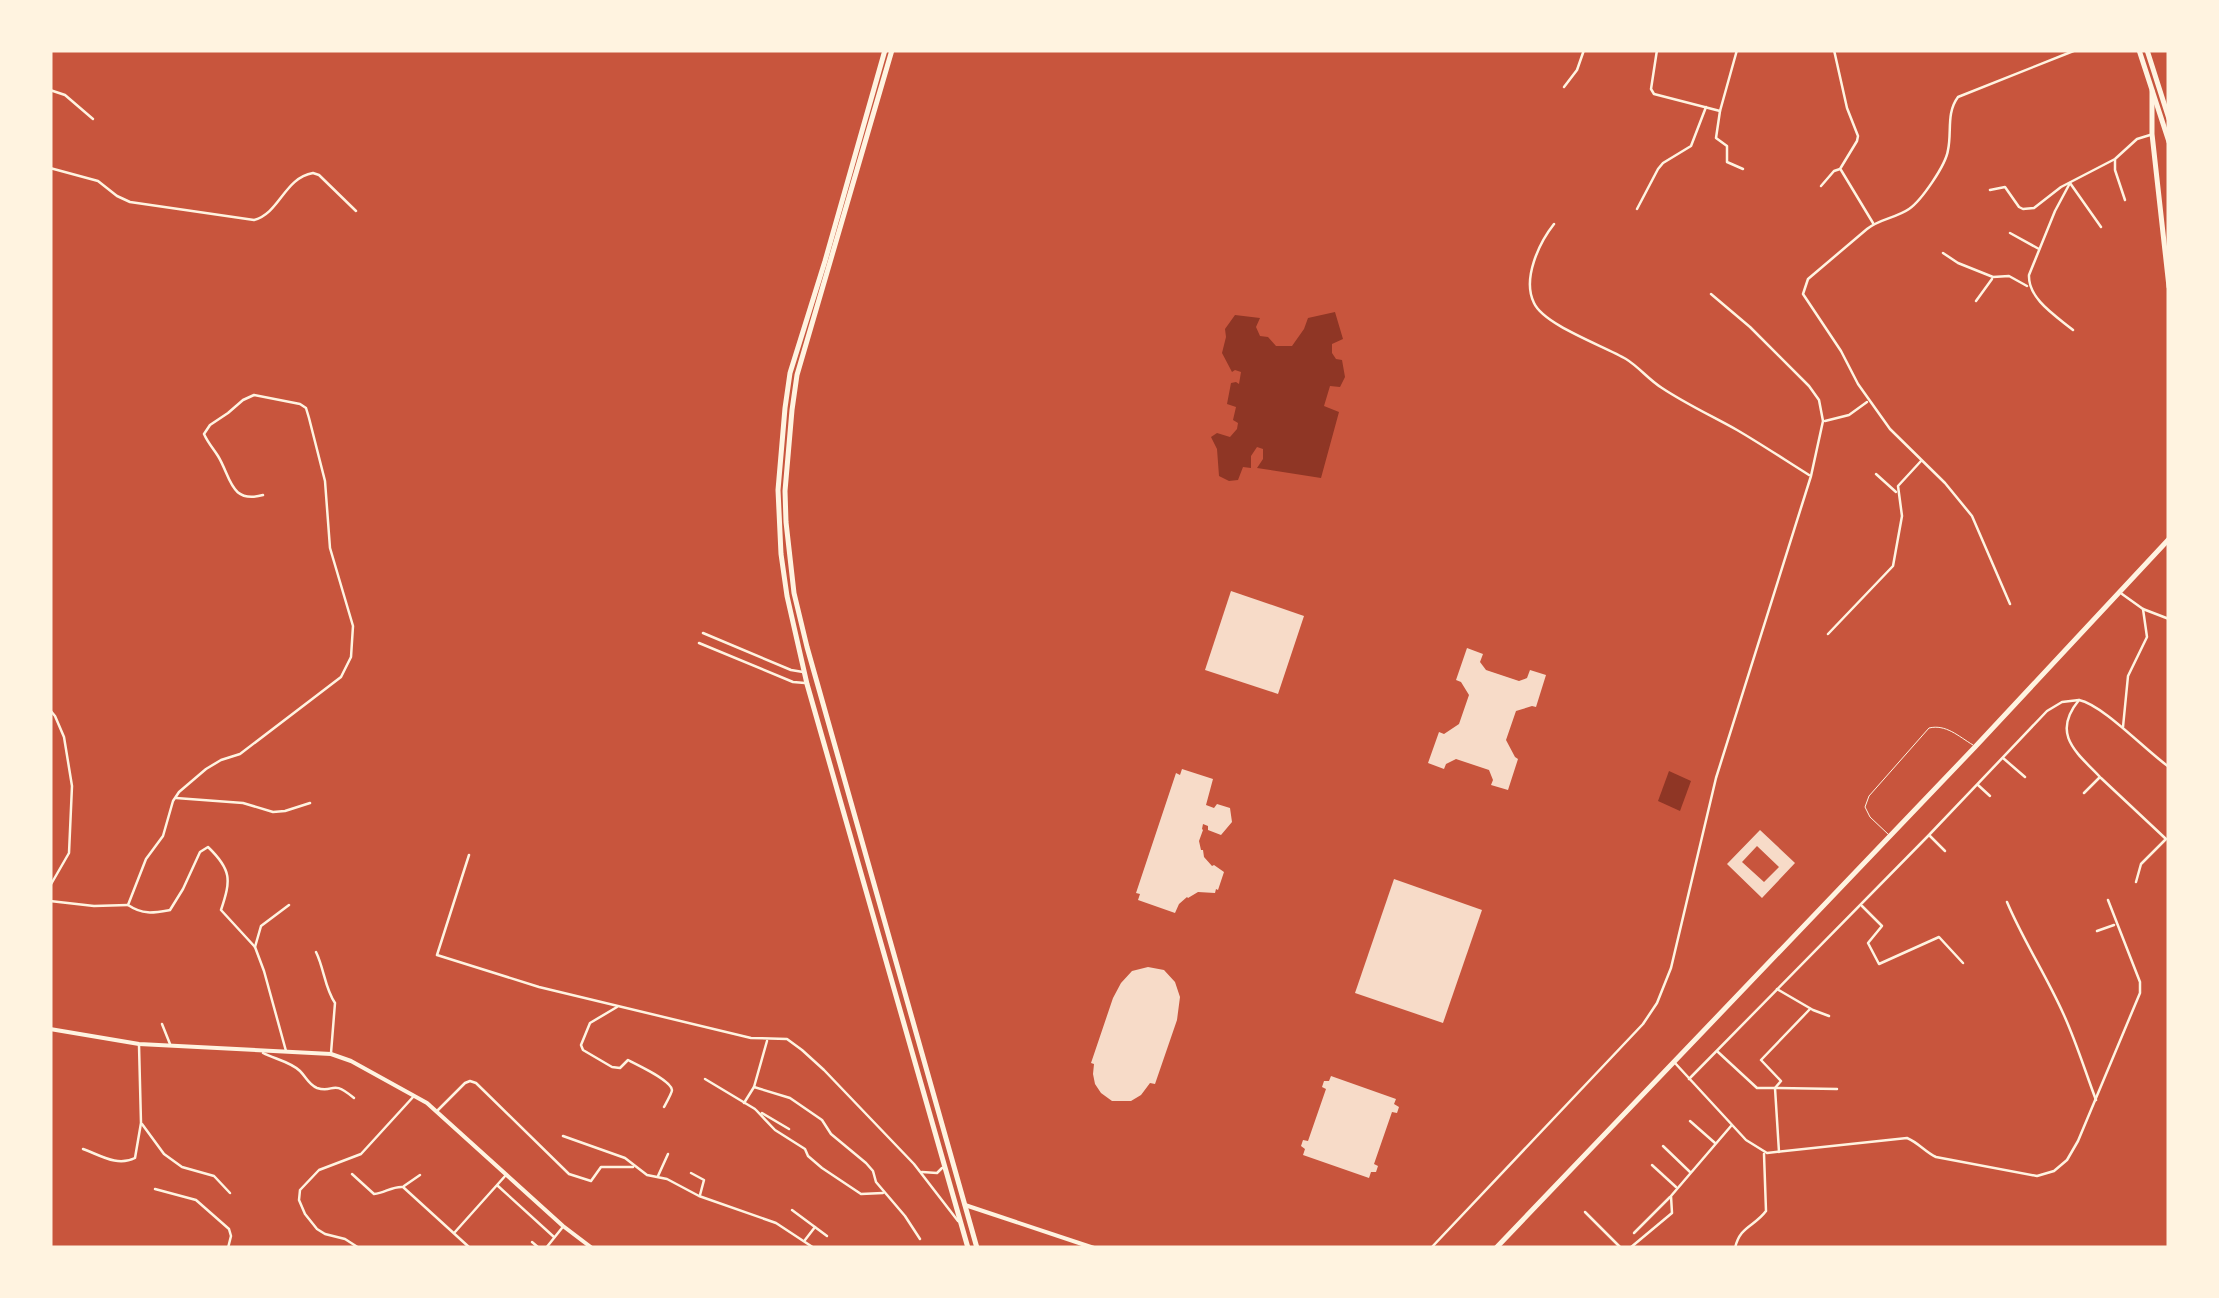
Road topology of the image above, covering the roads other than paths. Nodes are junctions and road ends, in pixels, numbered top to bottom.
1 (888, 50) edge
2 (1584, 50) edge
3 (1657, 50) edge
4 (1737, 50) edge
5 (1834, 50) edge
6 (2076, 50) edge
7 (2139, 50) edge
8 (2148, 50) edge
9 (1564, 88) dead end
10 (50, 90) edge
11 (2152, 92) junction
12 (1706, 107) junction
13 (1720, 111) junction
14 (93, 119) dead end
15 (2169, 119) edge
16 (2152, 134) junction
17 (2169, 142) edge
18 (2115, 159) junction
19 (50, 168) edge
20 (1743, 169) dead end
21 (1840, 169) junction
22 (2070, 182) junction
23 (1821, 186) dead end
24 (1990, 190) dead end
25 (2125, 200) dead end
26 (1637, 209) dead end
27 (356, 212) dead end
28 (1554, 224) dead end
29 (1873, 224) junction
30 (2101, 227) dead end
31 (2010, 234) dead end
32 (2169, 240) edge
33 (2040, 250) junction
34 (1942, 253) dead end
35 (2167, 259) edge
36 (1993, 277) junction
37 (2028, 286) junction
38 (2169, 287) edge
39 (1711, 294) dead end
40 (1976, 300) dead end
41 (2073, 330) dead end
42 (1869, 401) junction
43 (1823, 421) junction
44 (1922, 460) junction
45 (1876, 474) dead end
46 (1811, 476) junction
47 (1897, 493) junction
48 (263, 495) dead end
49 (2169, 540) edge
50 (2119, 592) junction
51 (2010, 604) dead end
52 (2143, 609) junction
53 (2169, 619) edge
54 (703, 633) dead end
55 (1828, 634) dead end
56 (699, 643) dead end
57 (805, 672) junction
58 (808, 684) junction
59 (2079, 700) junction
60 (50, 710) edge
61 (2122, 729) junction
62 (1975, 747) junction
63 (2002, 757) junction
64 (2169, 766) edge
65 (2025, 777) dead end
66 (2100, 777) junction
67 (1977, 784) junction
68 (2084, 793) dead end
69 (1990, 796) dead end
70 (175, 798) junction
71 (310, 803) dead end
72 (1929, 835) junction
73 (1890, 836) junction
74 (1945, 851) dead end
75 (469, 855) dead end
76 (2136, 882) dead end
77 (50, 886) edge
78 (2108, 900) dead end
79 (50, 901) edge
80 (2007, 902) dead end
81 (128, 905) junction
82 (290, 905) dead end
83 (1861, 905) junction
84 (2117, 924) junction
85 (2097, 931) dead end
86 (254, 947) junction
87 (316, 952) dead end
88 (1963, 963) dead end
89 (1776, 988) junction
90 (618, 1006) junction
91 (1810, 1008) junction
92 (1829, 1016) dead end
93 (162, 1024) dead end
94 (50, 1029) edge
95 (768, 1040) junction
96 (139, 1044) junction
97 (170, 1045) junction
98 (258, 1050) junction
99 (286, 1051) junction
100 (1716, 1051) junction
101 (331, 1054) junction
102 (1674, 1062) junction
103 (704, 1079) dead end
104 (1689, 1079) junction
105 (754, 1087) junction
106 (1775, 1088) junction
107 (1837, 1089) dead end
108 (415, 1095) junction
109 (354, 1098) dead end
110 (2096, 1100) junction
111 (744, 1104) junction
112 (664, 1107) dead end
113 (756, 1110) junction
114 (438, 1111) junction
115 (1690, 1121) dead end
116 (141, 1123) junction
117 (1732, 1125) junction
118 (789, 1129) dead end
119 (562, 1136) dead end
120 (1716, 1144) junction
121 (1662, 1146) dead end
122 (83, 1148) dead end
123 (630, 1148) dead end
124 (1764, 1152) junction
125 (1780, 1152) junction
126 (668, 1154) dead end
127 (625, 1158) junction
128 (944, 1161) junction
129 (1652, 1165) dead end
130 (634, 1166) junction
131 (921, 1172) junction
132 (1691, 1172) junction
133 (692, 1173) dead end
134 (352, 1174) dead end
135 (507, 1174) junction
136 (420, 1175) dead end
137 (657, 1177) junction
138 (497, 1185) junction
139 (403, 1186) junction
140 (1678, 1188) junction
141 (155, 1189) dead end
142 (230, 1192) dead end
143 (884, 1193) junction
144 (700, 1196) junction
145 (1671, 1196) junction
146 (965, 1205) junction
147 (792, 1210) dead end
148 (1585, 1212) dead end
149 (562, 1226) junction
150 (814, 1227) junction
151 (964, 1230) junction
152 (1634, 1233) dead end
153 (454, 1234) junction
154 (827, 1236) dead end
155 (554, 1237) junction
156 (920, 1240) dead end
157 (532, 1242) dead end
158 (804, 1242) junction
159 (228, 1248) edge
160 (358, 1248) edge
161 (470, 1248) edge
162 (538, 1248) edge
163 (546, 1248) edge
164 (592, 1248) edge
165 (814, 1248) edge
166 (968, 1248) edge
167 (976, 1248) edge
168 (1094, 1248) edge
169 (1432, 1248) edge
170 (1496, 1248) edge
171 (1621, 1248) edge
172 (1630, 1248) edge
173 (1736, 1248) edge

1 - 57 main road
1 - 146 main road
2 - 9 street
3 - 12 street
4 - 13 street
5 - 21 street
6 - 29 street
7 - 11 main road
8 - 15 main road
10 - 14 street
11 - 16 main road
11 - 17 main road
12 - 13 street
12 - 26 street
13 - 20 street
16 - 18 street
16 - 35 main road
18 - 22 street
18 - 25 street
19 - 27 street
21 - 23 street
21 - 29 street
22 - 24 street
22 - 30 street
22 - 33 street
28 - 46 street
29 - 42 street
31 - 33 street
32 - 35 main road
33 - 37 street
34 - 36 street
35 - 38 main road
36 - 37 street
36 - 40 street
37 - 41 street
39 - 43 street
42 - 43 street
42 - 44 street
43 - 46 street
44 - 47 street
44 - 51 street
45 - 47 street
46 - 169 street
47 - 55 street
48 - 70 street
49 - 50 main road
50 - 52 street
50 - 62 main road
52 - 53 street
52 - 61 street
54 - 57 street
56 - 58 street
57 - 58 main road
58 - 128 main road
59 - 61 street
59 - 63 street
59 - 66 street
60 - 77 street
61 - 64 street
62 - 73 main road
62 - 73 lane
63 - 65 street
63 - 67 street
66 - 68 street
66 - 76 street
67 - 69 street
67 - 72 street
70 - 71 street
70 - 81 street
72 - 74 street
72 - 83 street
73 - 102 main road
75 - 90 street
78 - 84 street
79 - 81 street
80 - 110 street
81 - 86 street
82 - 86 street
83 - 88 street
83 - 89 street
84 - 85 street
84 - 110 street
86 - 99 street
87 - 101 street
89 - 91 street
89 - 100 street
90 - 95 street
90 - 112 street
91 - 92 street
91 - 106 street
93 - 97 street
94 - 96 street
95 - 105 street
95 - 131 street
96 - 97 street
96 - 116 street
97 - 98 street
98 - 99 street
98 - 109 street
99 - 101 street
100 - 104 street
100 - 106 street
101 - 108 street
102 - 104 street
102 - 170 main road
103 - 111 street
104 - 117 street
105 - 111 street
105 - 143 street
106 - 107 street
106 - 125 street
108 - 114 street
108 - 160 street
110 - 125 street
111 - 113 street
113 - 118 street
113 - 143 street
114 - 130 street
114 - 135 street
115 - 120 street
116 - 122 street
116 - 142 street
117 - 120 street
117 - 124 street
119 - 127 street
120 - 132 street
121 - 132 street
123 - 127 street
124 - 125 street
124 - 173 street
126 - 137 street
127 - 130 street
128 - 131 street
128 - 151 main road
129 - 140 street
130 - 137 street
131 - 151 street
132 - 140 street
133 - 144 street
134 - 139 street
135 - 138 street
135 - 149 street
136 - 139 street
137 - 144 street
138 - 153 street
138 - 155 street
139 - 153 street
140 - 145 street
141 - 159 street
143 - 156 street
144 - 158 street
145 - 152 street
145 - 172 street
146 - 167 main road
146 - 168 street
147 - 150 street
148 - 171 street
149 - 155 street
149 - 164 street
150 - 154 street
150 - 158 street
151 - 166 main road
153 - 161 street
155 - 163 street
157 - 162 street
158 - 165 street

